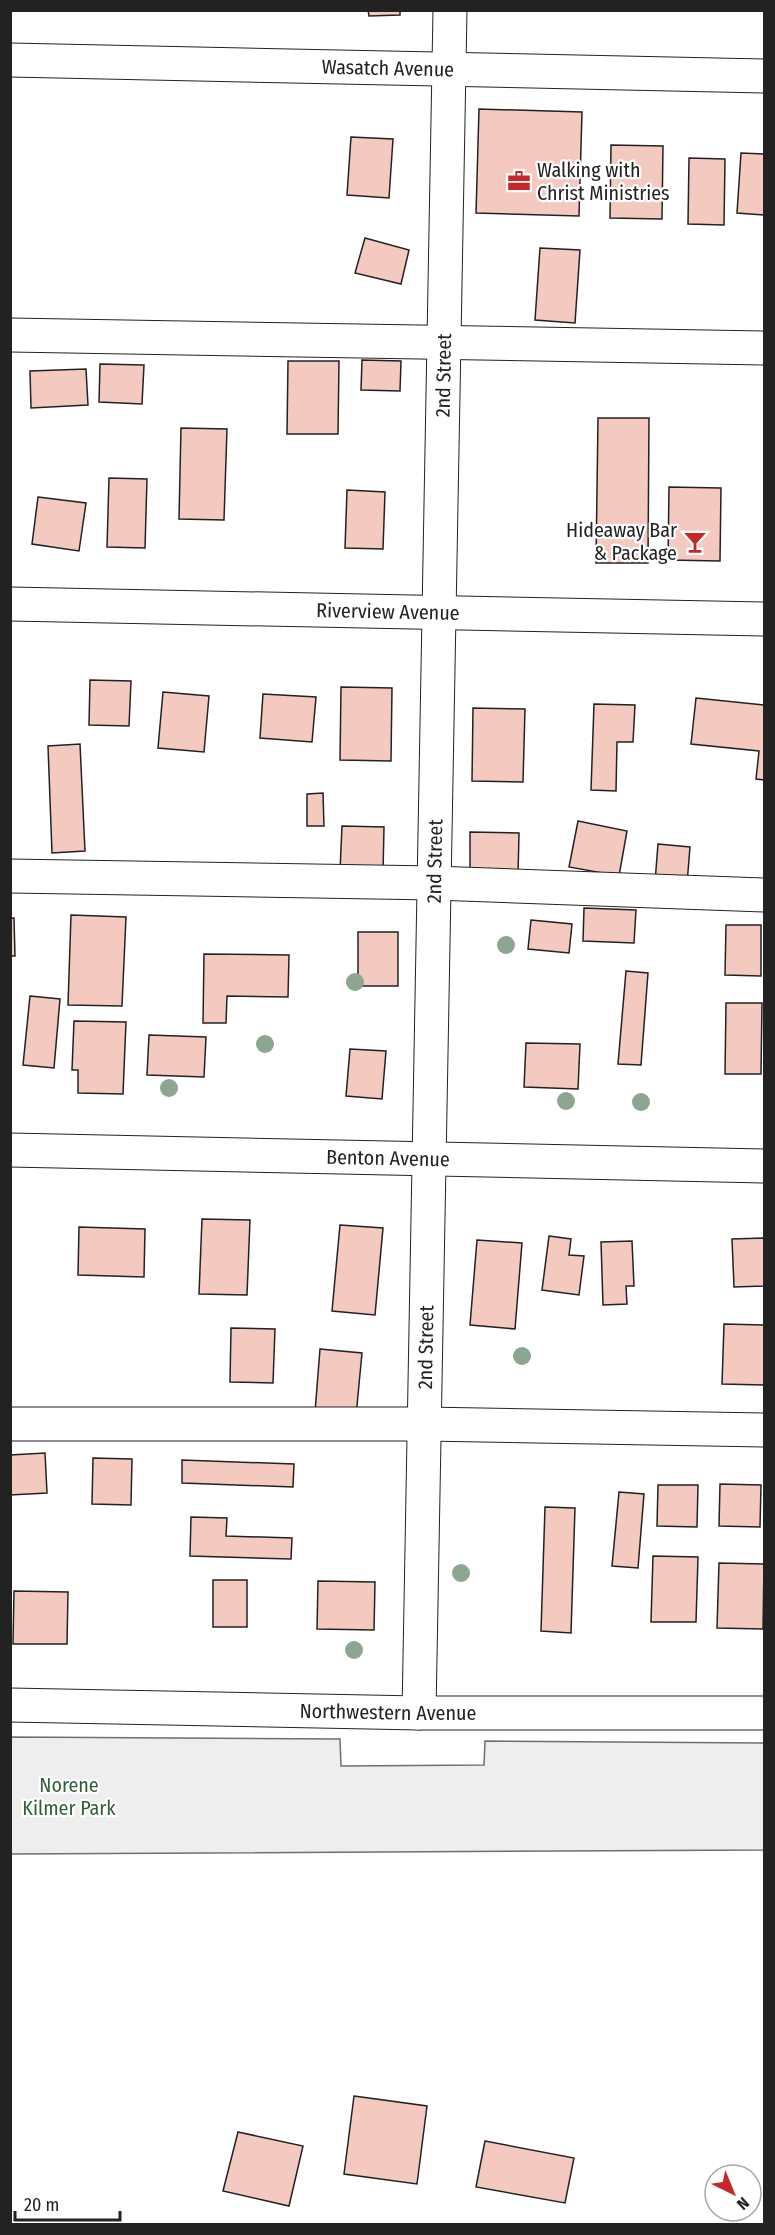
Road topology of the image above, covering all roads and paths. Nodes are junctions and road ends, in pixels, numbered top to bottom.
1 (450, 10) edge
2 (10, 60) edge
3 (449, 68) junction
4 (765, 76) edge
5 (10, 335) edge
6 (444, 343) junction
7 (765, 348) edge
8 (10, 604) edge
9 (439, 611) junction
10 (765, 619) edge
11 (10, 876) edge
12 (434, 883) junction
13 (765, 895) edge
14 (10, 1150) edge
15 (429, 1158) junction
16 (765, 1166) edge
17 (10, 1424) edge
18 (424, 1424) junction
19 (765, 1430) edge
20 (10, 1705) edge
21 (419, 1713) junction
22 (765, 1713) edge

1 - 3 street, 2nd Street
2 - 3 street, Wasatch Avenue
3 - 4 street, Wasatch Avenue
3 - 6 street, 2nd Street
5 - 6 street
6 - 7 street
6 - 9 street, 2nd Street
8 - 9 street, Riverview Avenue
9 - 10 street, Riverview Avenue
9 - 12 street, 2nd Street
11 - 12 street
12 - 13 street
12 - 15 street, 2nd Street
14 - 15 street, Benton Avenue
15 - 16 street, Benton Avenue
15 - 18 street, 2nd Street
17 - 18 street
18 - 19 street
18 - 21 street, 2nd Street
20 - 21 street, Northwestern Avenue
21 - 22 street, Northwestern Avenue

